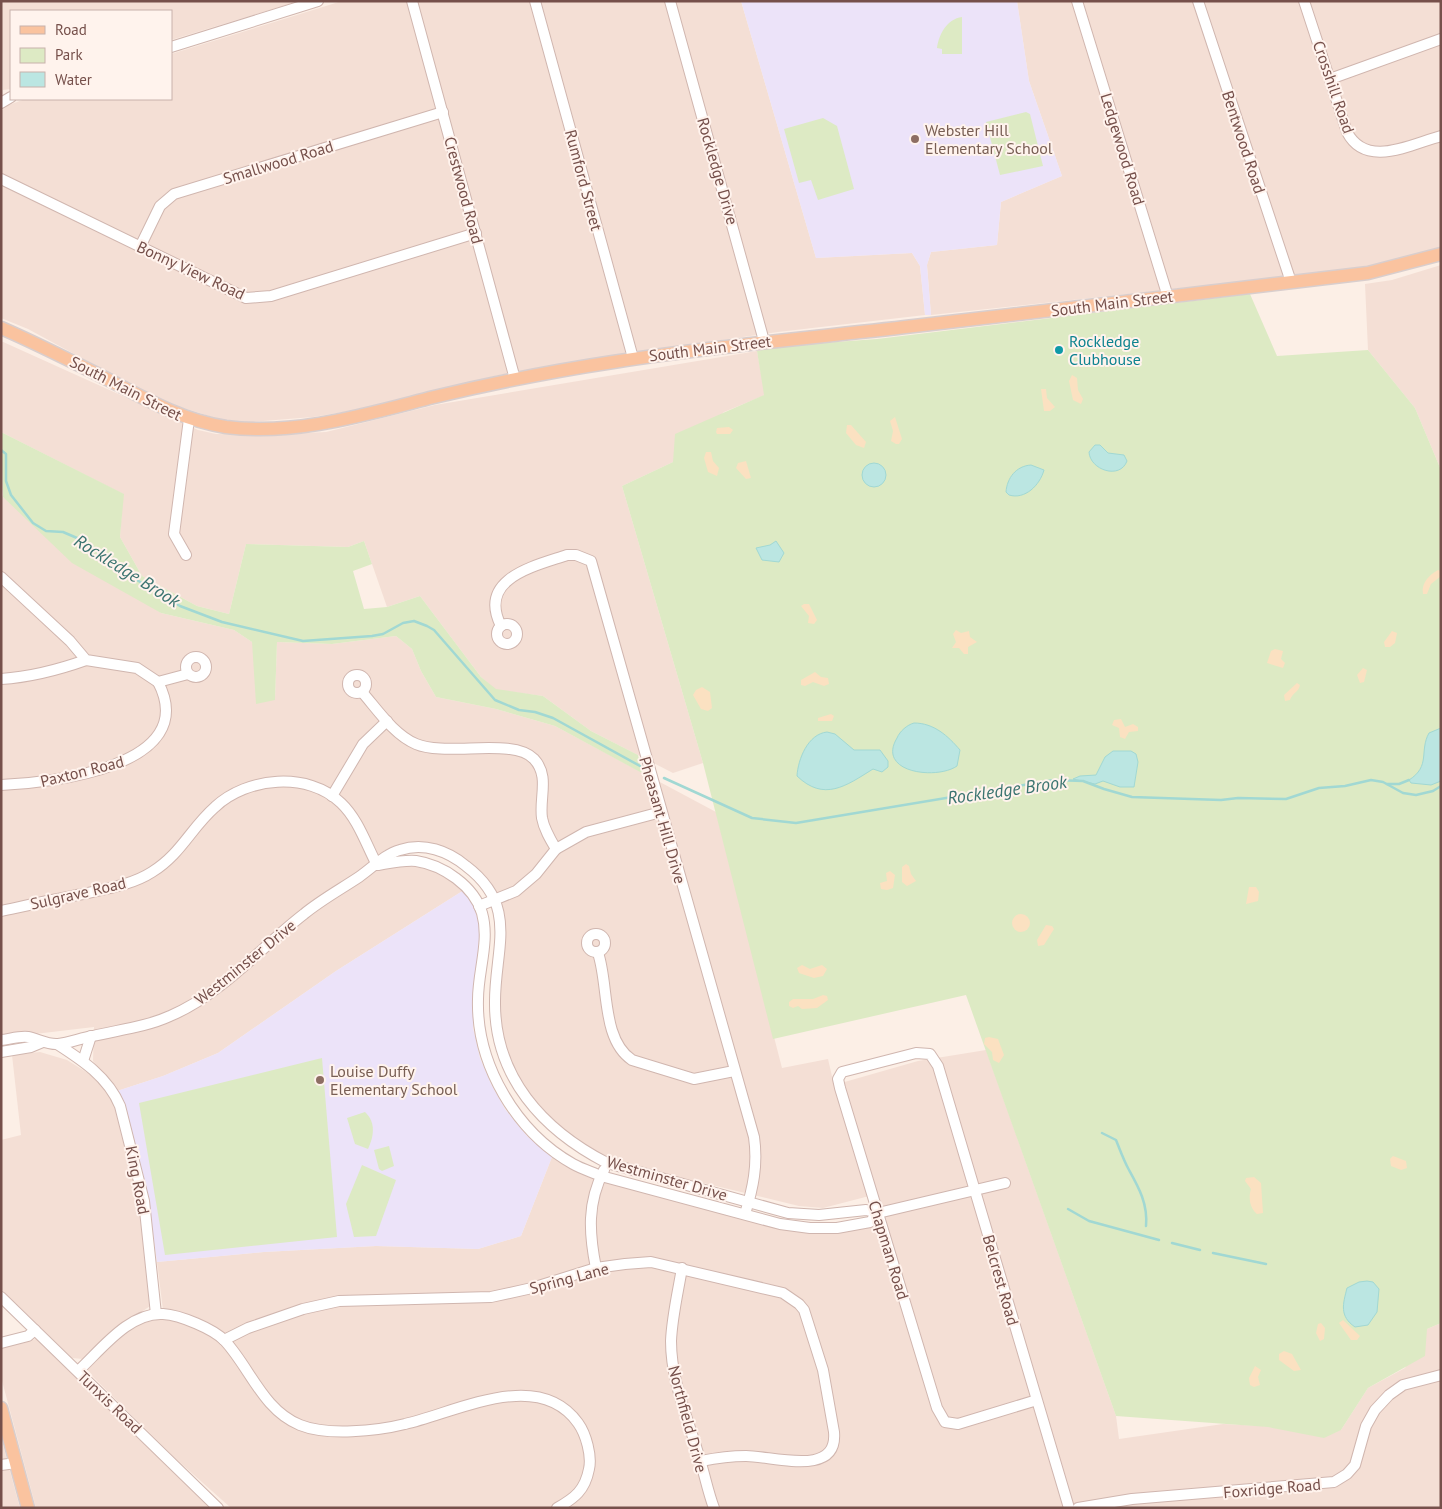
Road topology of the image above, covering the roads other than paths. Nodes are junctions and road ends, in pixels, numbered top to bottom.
1 (318, 1) edge
2 (412, 1) edge
3 (535, 1) edge
4 (670, 1) edge
5 (1078, 1) edge
6 (1198, 1) edge
7 (1304, 1) edge
8 (1441, 39) edge
9 (172, 47) edge
10 (1330, 79) junction
11 (443, 112) junction
12 (1441, 136) edge
13 (1, 179) edge
14 (476, 233) junction
15 (140, 247) junction
16 (1441, 254) edge
17 (1291, 282) junction
18 (1168, 297) junction
19 (1, 328) edge
20 (764, 341) junction
21 (633, 358) junction
22 (515, 379) junction
23 (189, 419) junction
24 (186, 555) dead end
25 (1, 577) edge
26 (500, 626) dead end
27 (86, 660) junction
28 (188, 674) dead end
29 (1, 679) edge
30 (158, 682) junction
31 (362, 692) dead end
32 (387, 721) junction
33 (1, 785) edge
34 (332, 796) junction
35 (661, 812) junction
36 (556, 849) junction
37 (377, 865) junction
38 (495, 901) junction
39 (480, 906) junction
40 (1, 911) edge
41 (598, 952) dead end
42 (91, 1036) junction
43 (1, 1040) edge
44 (43, 1042) junction
45 (57, 1044) junction
46 (1, 1052) edge
47 (930, 1054) joint
48 (83, 1061) junction
49 (734, 1071) junction
50 (607, 1163) junction
51 (601, 1176) junction
52 (1005, 1183) dead end
53 (974, 1188) junction
54 (749, 1201) junction
55 (878, 1213) junction
56 (745, 1214) junction
57 (596, 1268) junction
58 (682, 1268) junction
59 (1, 1297) edge
60 (156, 1314) junction
61 (35, 1330) junction
62 (224, 1340) junction
63 (1, 1343) edge
64 (78, 1371) junction
65 (1441, 1375) edge
66 (1037, 1400) junction
67 (1, 1408) edge
68 (700, 1461) junction
69 (16, 1462) junction
70 (1, 1465) edge
71 (28, 1508) edge
72 (218, 1508) edge
73 (557, 1508) edge
74 (714, 1508) edge
75 (1069, 1508) edge
76 (1078, 1508) edge

1 - 9 street
2 - 11 street, Crestwood Road
3 - 21 street, Rumford Street
4 - 20 street, Rockledge Drive
5 - 18 street, Ledgewood Road
6 - 17 street, Bentwood Road
7 - 10 street, Crosshill Road
8 - 10 street
10 - 12 street, Crosshill Road
11 - 14 street, Crestwood Road
11 - 15 street, Smallwood Road
13 - 15 street, Bonny View Road
14 - 15 street, Bonny View Road
14 - 22 street, Crestwood Road
16 - 17 main road, South Main Street
17 - 18 main road, South Main Street
18 - 20 main road, South Main Street
19 - 23 main road, South Main Street
20 - 21 main road, South Main Street
21 - 22 main road, South Main Street
22 - 23 main road, South Main Street
23 - 24 street
25 - 27 street
26 - 35 street, Pheasant Hill Drive
27 - 29 street
27 - 30 street
28 - 30 street
30 - 33 street, Paxton Road
31 - 32 street
32 - 34 street
32 - 36 street
34 - 37 street, Sulgrave Road
34 - 40 street, Sulgrave Road
35 - 36 street
35 - 49 street, Pheasant Hill Drive
36 - 38 street
37 - 38 street, Westminster Drive
37 - 39 street, Westminster Drive
37 - 42 street, Westminster Drive
38 - 39 street
38 - 50 street, Westminster Drive
39 - 51 street, Westminster Drive
41 - 49 street
42 - 45 street, Westminster Drive
42 - 48 street
43 - 44 street, Westminster Drive
44 - 45 street, Westminster Drive
44 - 46 street, Westminster Drive
45 - 48 street, King Road
47 - 53 street, Belcrest Road
47 - 55 street, Chapman Road
48 - 60 street, King Road
49 - 54 street, Pheasant Hill Drive
50 - 51 street
50 - 54 street, Westminster Drive
51 - 56 street, Westminster Drive
51 - 57 street
52 - 53 street, Westminster Drive
53 - 55 street, Westminster Drive
53 - 66 street, Belcrest Road
54 - 55 street, Westminster Drive
54 - 56 street, Pheasant Hill Drive
55 - 56 street, Westminster Drive
55 - 66 street, Chapman Road
57 - 58 street, Spring Lane
57 - 62 street, Spring Lane
58 - 68 street, Northfield Drive
58 - 68 street, Spring Lane
59 - 61 street, Tunxis Road
60 - 62 street
60 - 64 street
61 - 63 street
61 - 64 street, Tunxis Road
62 - 73 street
64 - 72 street, Tunxis Road
65 - 76 street, Foxridge Road
66 - 75 street, Belcrest Road
67 - 69 main road
68 - 74 street, Northfield Drive
69 - 70 street
69 - 71 main road

